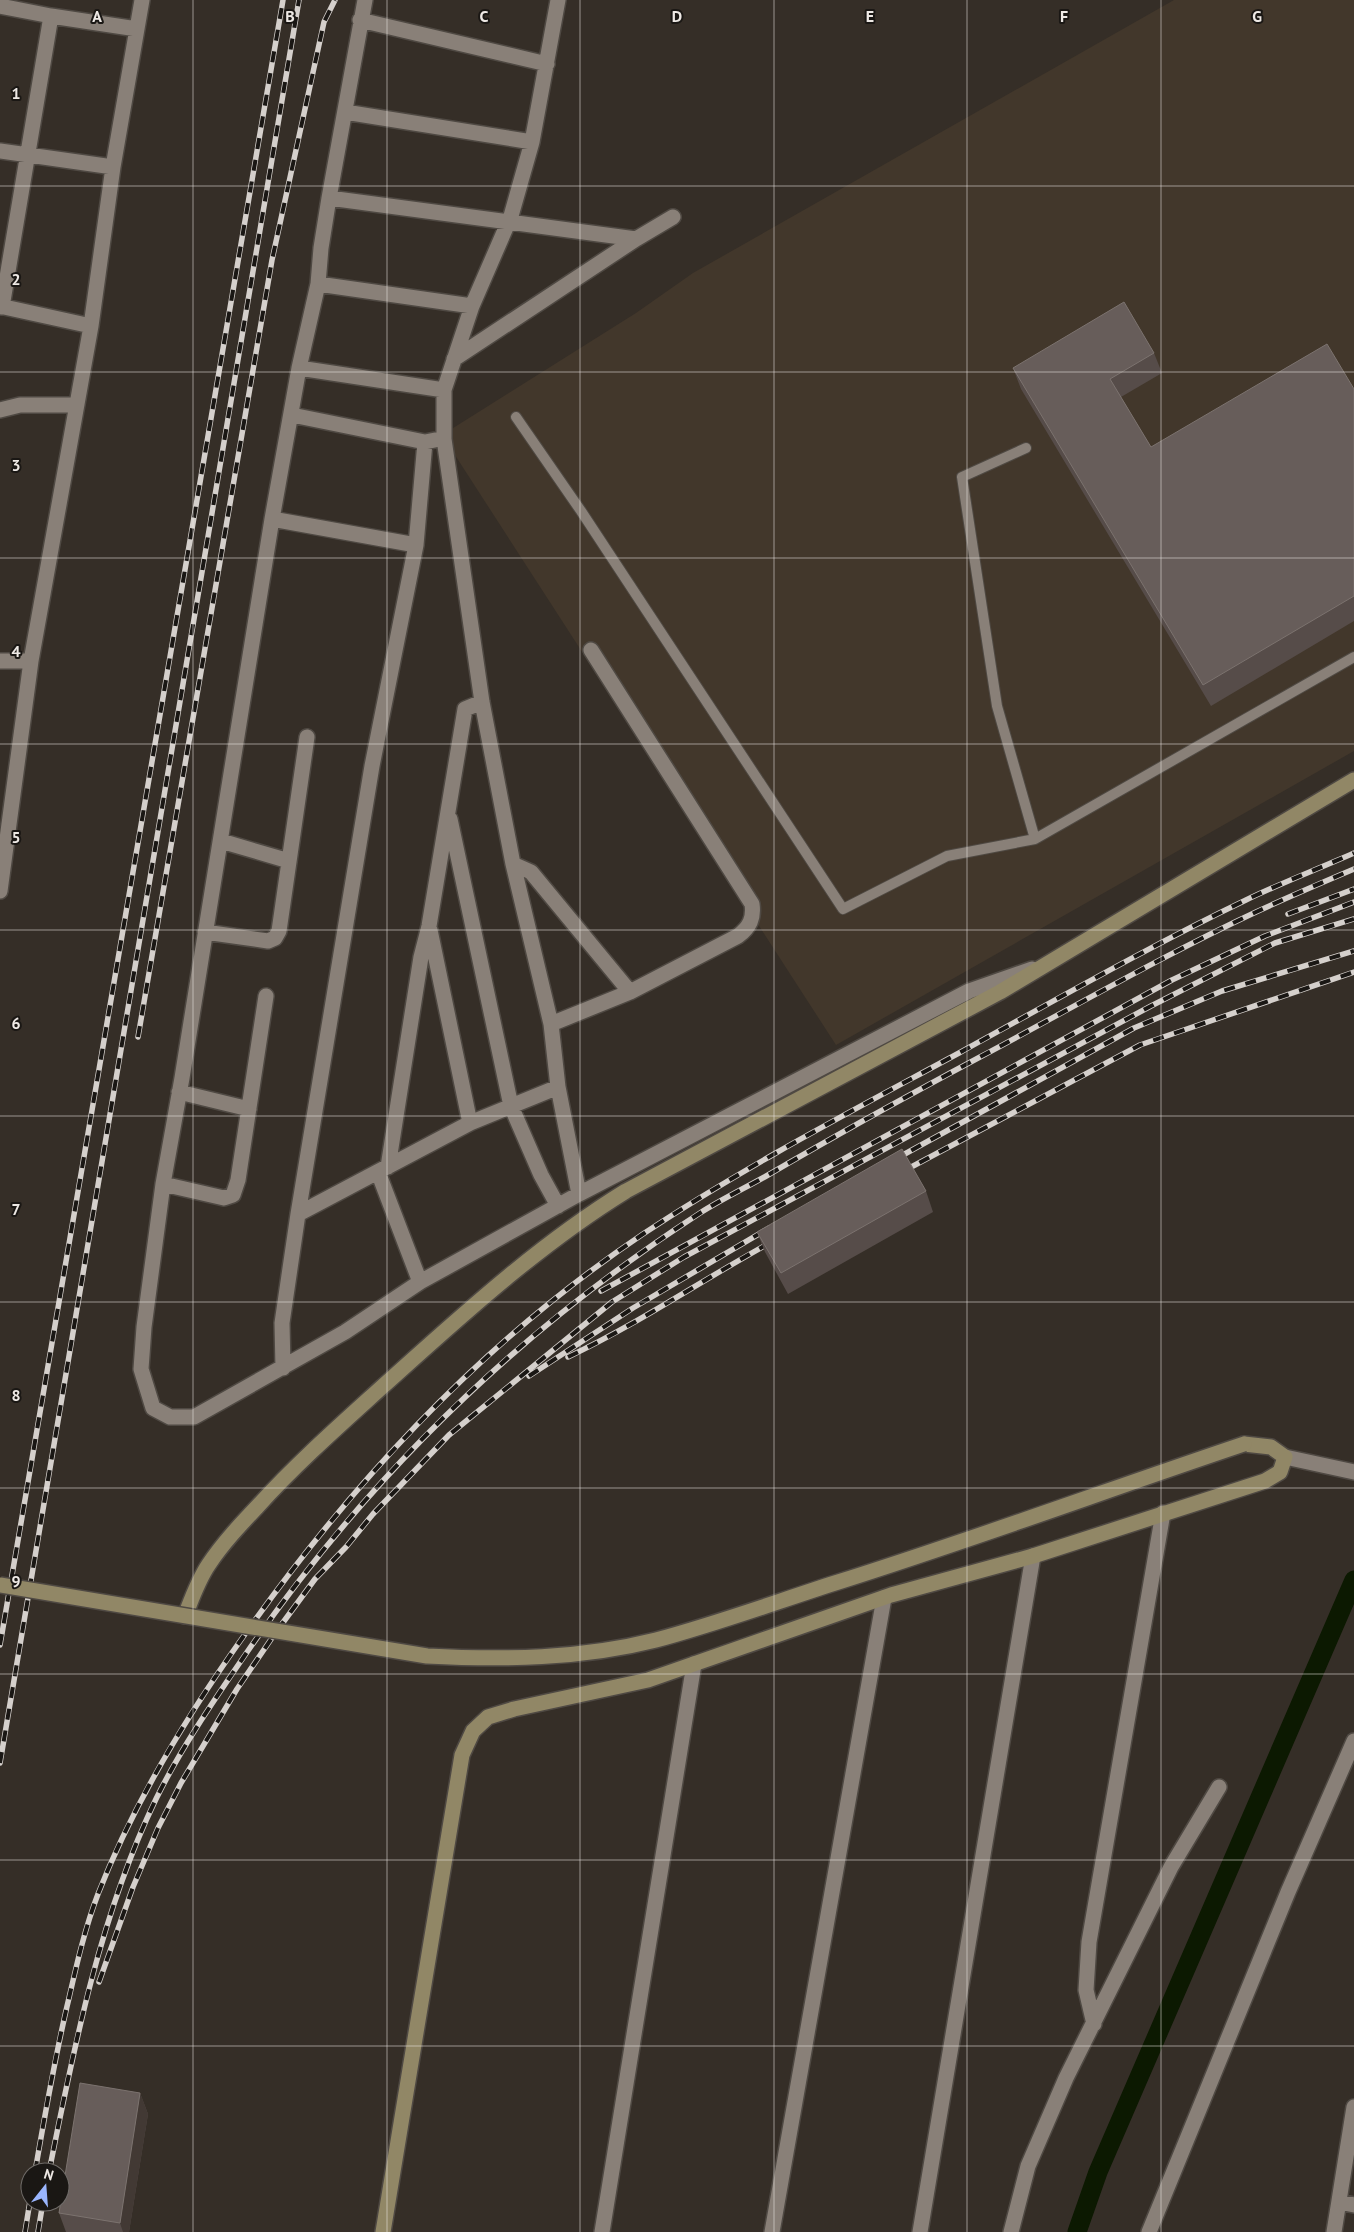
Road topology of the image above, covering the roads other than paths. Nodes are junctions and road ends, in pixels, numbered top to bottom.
1 (142, 0) edge
2 (365, 0) edge
3 (558, 0) edge
4 (0, 6) edge
5 (51, 16) junction
6 (360, 20) junction
7 (137, 29) junction
8 (547, 64) junction
9 (345, 112) junction
10 (532, 142) junction
11 (0, 151) edge
12 (28, 155) junction
13 (113, 167) junction
14 (329, 198) junction
15 (673, 218) dead end
16 (507, 222) junction
17 (636, 239) junction
18 (318, 284) junction
19 (472, 306) junction
20 (1, 307) edge
21 (91, 326) junction
22 (454, 359) junction
23 (299, 368) junction
24 (444, 390) junction
25 (77, 405) junction
26 (0, 410) edge
27 (292, 415) junction
28 (516, 417) dead end
29 (444, 439) junction
30 (425, 442) junction
31 (1026, 448) dead end
32 (272, 519) junction
33 (416, 545) junction
34 (591, 650) dead end
35 (1354, 657) edge
36 (0, 661) edge
37 (31, 662) junction
38 (482, 702) junction
39 (307, 737) dead end
40 (1354, 780) edge
41 (448, 809) junction
42 (1035, 839) junction
43 (221, 841) junction
44 (289, 861) junction
45 (513, 864) junction
46 (1, 882) edge
47 (430, 926) junction
48 (205, 932) junction
49 (1050, 962) junction
50 (630, 992) junction
51 (266, 996) dead end
52 (550, 1024) junction
53 (558, 1088) junction
54 (179, 1092) junction
55 (511, 1106) junction
56 (249, 1109) junction
57 (470, 1123) junction
58 (383, 1170) junction
59 (164, 1184) junction
60 (579, 1194) junction
61 (558, 1206) junction
62 (298, 1214) junction
63 (420, 1282) junction
64 (283, 1368) junction
65 (1285, 1457) junction
66 (1354, 1472) edge
67 (1163, 1513) junction
68 (1033, 1556) junction
69 (0, 1585) edge
70 (884, 1598) junction
71 (185, 1616) junction
72 (694, 1664) junction
73 (1354, 1741) edge
74 (1219, 1788) dead end
75 (1094, 2024) junction
76 (1354, 2107) edge
77 (1339, 2202) junction
78 (1354, 2205) edge
79 (383, 2232) edge
80 (602, 2232) edge
81 (772, 2232) edge
82 (920, 2232) edge
83 (1011, 2232) edge
84 (1149, 2232) edge
85 (1334, 2232) edge

1 - 7 street
2 - 6 street
3 - 8 street
4 - 5 street
5 - 7 street
5 - 12 street
6 - 8 street
6 - 9 street
7 - 13 street
8 - 10 street
9 - 10 street
9 - 14 street
10 - 16 street
11 - 12 street
12 - 13 street
12 - 20 street
13 - 21 street
14 - 16 street
14 - 18 street
15 - 17 street
16 - 17 street
16 - 19 street
17 - 22 street
18 - 19 street
18 - 23 street
19 - 22 street
20 - 21 street
21 - 25 street
22 - 24 street
23 - 24 street
23 - 27 street
24 - 29 street
25 - 26 street
25 - 37 street
27 - 30 street
27 - 32 street
28 - 42 lane
29 - 30 street
29 - 38 street
30 - 33 street
31 - 42 lane
32 - 33 street
32 - 43 street
33 - 62 street
34 - 50 street
35 - 42 lane
36 - 37 street
37 - 46 street
38 - 41 street
38 - 45 street
39 - 44 street
40 - 49 street
41 - 47 street
41 - 55 street
43 - 44 street
43 - 48 street
44 - 48 street
45 - 50 street
45 - 52 street
47 - 57 street
47 - 58 street
48 - 54 street
49 - 60 street
49 - 71 street
50 - 52 street
51 - 56 street
52 - 53 street
53 - 55 street
53 - 60 street
54 - 56 street
54 - 59 street
55 - 57 street
55 - 61 street
56 - 59 street
57 - 58 street
58 - 62 street
58 - 63 street
59 - 64 street
60 - 61 street
61 - 63 street
62 - 64 street
63 - 64 street
65 - 66 street
65 - 67 street
65 - 71 street, bridge
67 - 68 street
67 - 75 street
68 - 70 street
68 - 82 street
69 - 71 street, bridge
70 - 72 street
70 - 81 street
72 - 79 street
72 - 80 street
73 - 84 street
74 - 75 street
75 - 83 street
76 - 77 street
77 - 78 street
77 - 85 street

